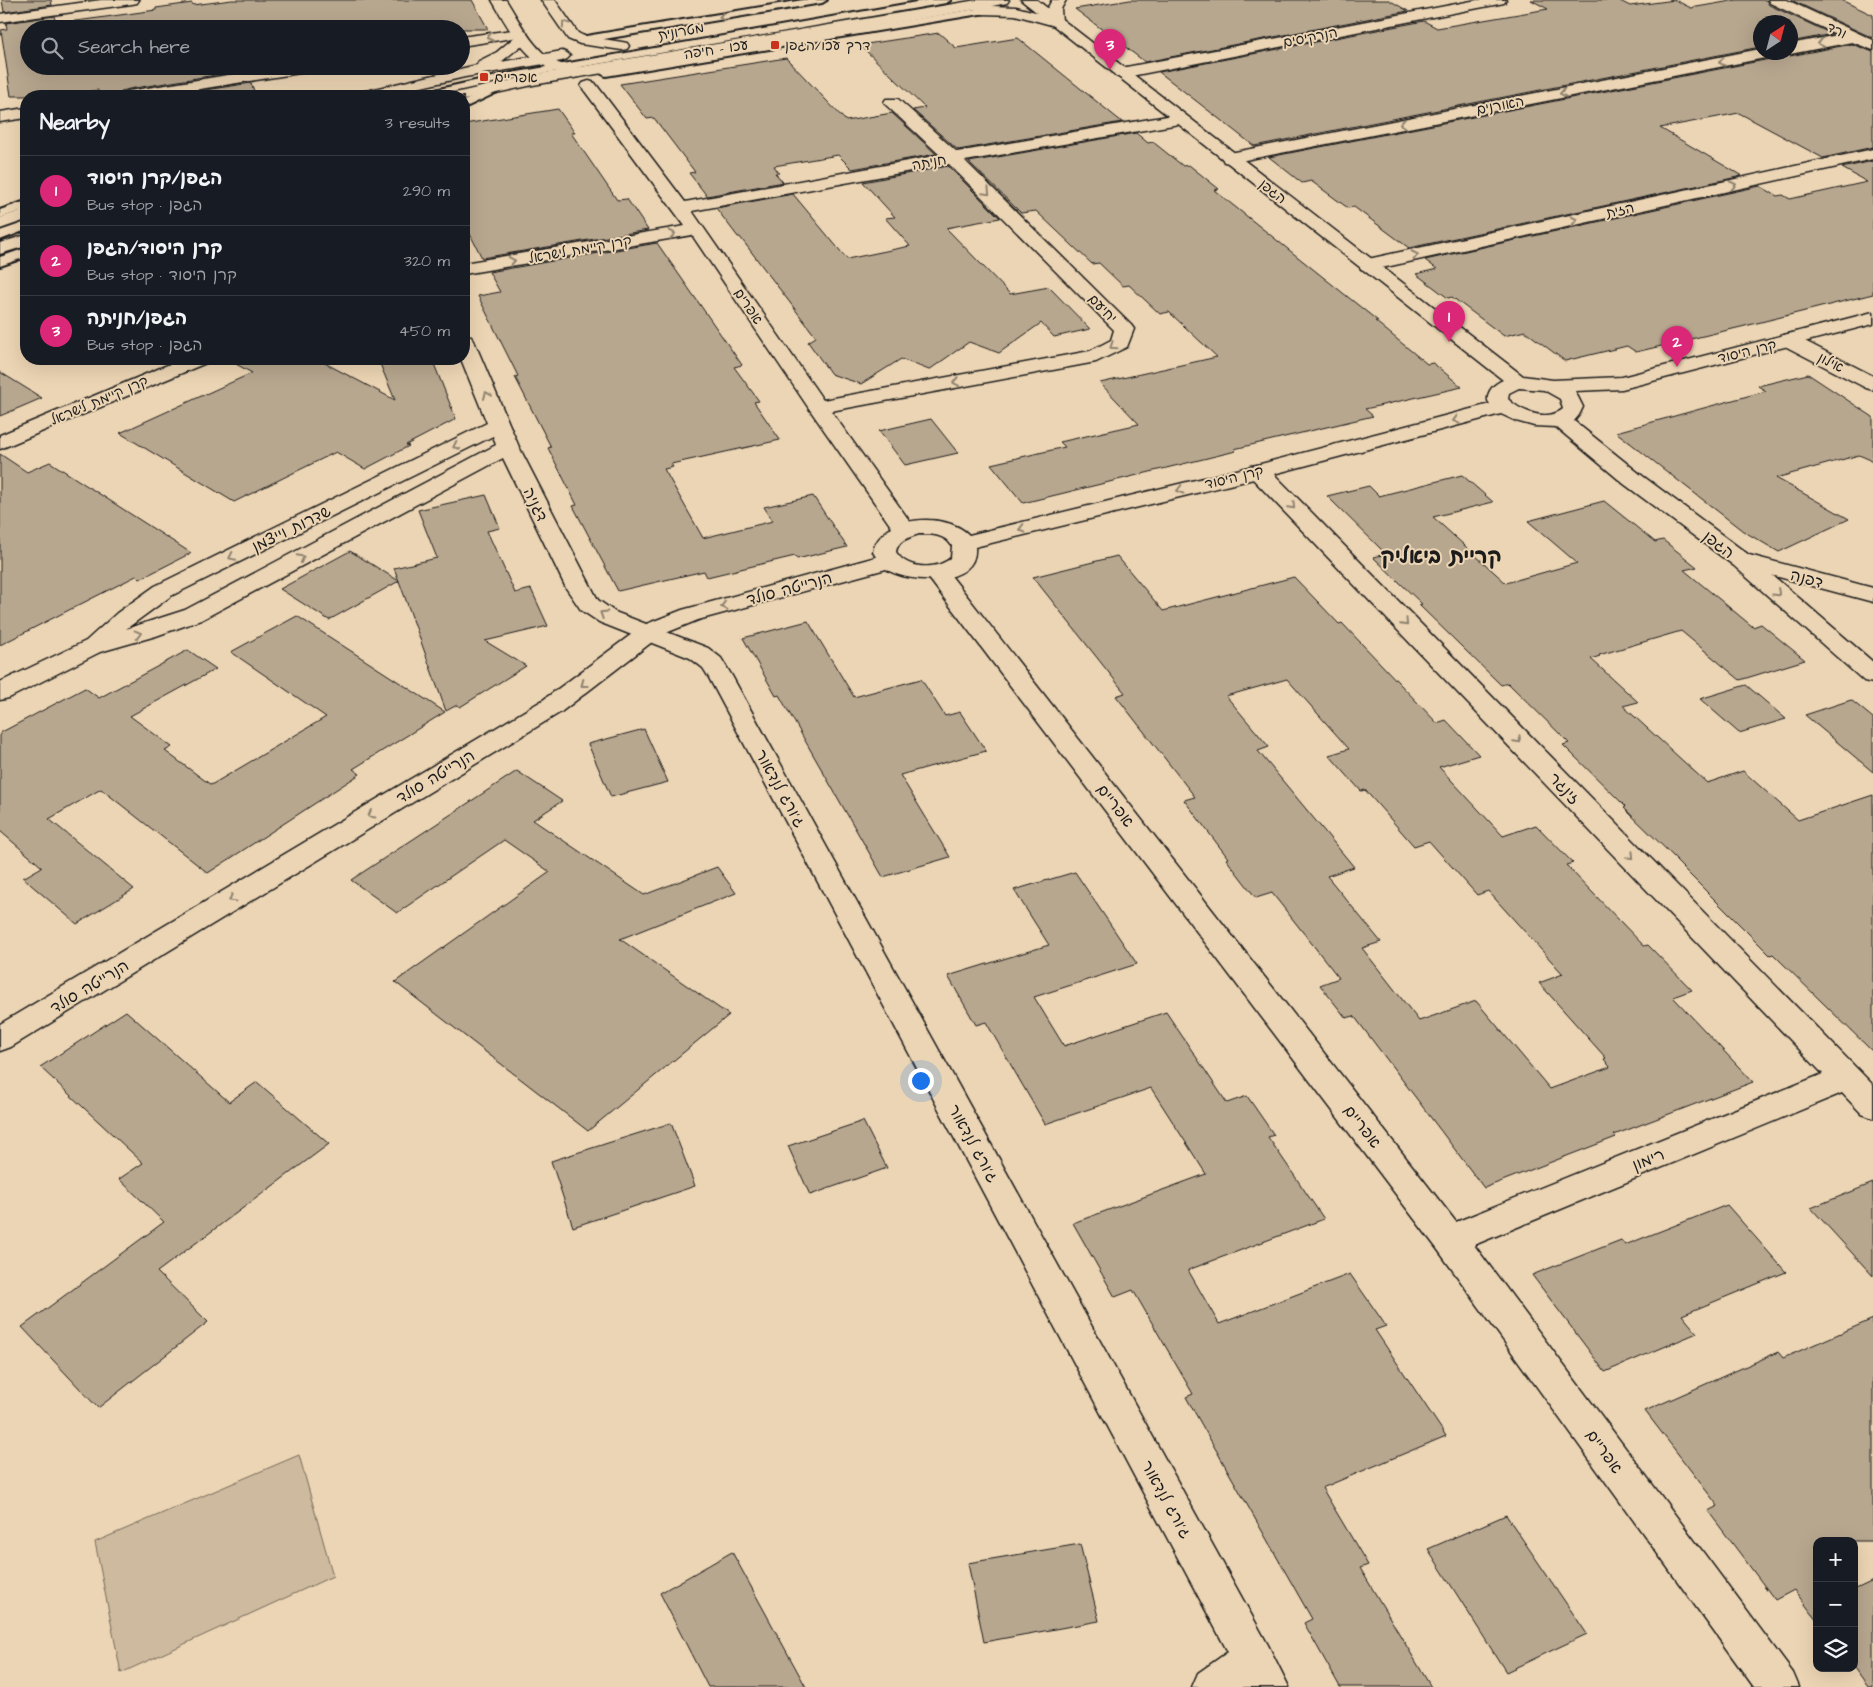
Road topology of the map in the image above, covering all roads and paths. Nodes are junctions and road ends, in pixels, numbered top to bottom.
1 (132, 0) edge
2 (499, 0) edge
3 (548, 0) edge
4 (822, 0) edge
5 (901, 0) edge
6 (1002, 0) edge
7 (1028, 0) edge
8 (1059, 0) edge
9 (1499, 0) edge
10 (1775, 0) edge
11 (81, 4) edge
12 (947, 5) edge
13 (988, 10) junction
14 (0, 18) edge
15 (1055, 22) junction
16 (521, 35) junction
17 (1852, 36) junction
18 (580, 40) junction
19 (470, 41) edge
20 (622, 46) junction
21 (1798, 46) edge
22 (1873, 46) edge
23 (1753, 55) edge
24 (544, 58) junction
25 (631, 63) junction
26 (557, 68) junction
27 (470, 70) edge
28 (470, 71) edge
29 (606, 73) junction
30 (1121, 73) junction
31 (258, 75) edge
32 (452, 75) edge
33 (585, 79) junction
34 (502, 86) junction
35 (166, 90) edge
36 (388, 90) edge
37 (450, 90) edge
38 (470, 94) edge
39 (470, 102) edge
40 (892, 102) dead end
41 (20, 114) edge
42 (0, 117) edge
43 (1179, 119) junction
44 (1873, 154) edge
45 (953, 158) junction
46 (1230, 158) junction
47 (20, 207) edge
48 (680, 208) junction
49 (0, 214) edge
50 (20, 216) edge
51 (0, 224) edge
52 (20, 228) edge
53 (697, 229) junction
54 (0, 236) edge
55 (20, 242) edge
56 (0, 250) edge
57 (20, 254) edge
58 (0, 262) edge
59 (1368, 265) junction
60 (470, 268) edge
61 (1873, 318) edge
62 (1788, 340) junction
63 (470, 354) edge
64 (184, 365) edge
65 (1518, 382) junction
66 (1622, 382) junction
67 (1873, 384) edge
68 (1552, 386) junction
69 (818, 407) junction
70 (1503, 408) junction
71 (1566, 413) junction
72 (500, 424) junction
73 (0, 443) edge
74 (508, 447) junction
75 (1258, 471) junction
76 (905, 530) junction
77 (964, 543) junction
78 (1741, 560) junction
79 (889, 561) junction
80 (937, 573) junction
81 (1873, 595) edge
82 (648, 632) junction
83 (91, 647) junction
84 (1873, 676) edge
85 (0, 692) edge
86 (0, 1040) edge
87 (1845, 1078) junction
88 (1873, 1105) edge
89 (1450, 1240) junction
90 (1262, 1673) edge
91 (1212, 1687) edge
92 (1779, 1687) edge

1 - 11 main road
2 - 16 main road
18 -> 3 main road
4 -> 18 lane
5 - 20 main road, עכו - חיפה
6 - 12 main road, עכו - חיפה
7 - 15 main road, הגפן
8 - 15 main road
9 - 30 main road, הנרקיסים
10 - 17 main road, ורד
11 - 14 main road
12 - 13 main road
12 - 25 main road, עכו - חיפה
12 - 26 lane, מטרונית
13 - 15 main road
13 - 29 lane
15 - 30 main road, הגפן
16 -> 19 main road
16 - 24 main road
16 - 27 main road
17 -> 21 main road
17 - 22 main road, ורד
18 - 20 main road
20 - 24 main road, עכו - חיפה
23 -> 46 main road, האורנים
24 - 26 main road
24 - 28 main road, עכו - חיפה
25 - 29 main road
25 - 33 main road, עכו - חיפה
26 - 33 main road
26 - 37 lane, מטרונית
29 - 33 main road
30 - 43 main road, הגפן
31 - 35 main road
32 - 36 main road, עכו - חיפה
33 - 34 main road
33 - 48 main road, אפרים
34 - 38 main road
34 - 39 lane
40 - 45 main road, יחיעם
41 - 42 main road
43 - 45 main road, חניתה
43 - 46 main road, הגפן
59 -> 44 main road, הזית
45 - 48 main road, חניתה
45 -> 69 main road, יחיעם
46 - 59 main road, הגפן
47 - 49 lane
48 - 53 main road, אפרים
50 - 51 main road
52 - 54 lane
60 -> 53 main road, קרן קיימת לישראל
53 - 69 main road, אפרים
55 - 56 main road
57 - 58 lane
59 - 65 main road, הגפן
61 - 62 main road, קרן היסוד
62 - 66 main road, קרן היסוד
62 - 67 main road, אילון
72 -> 63 main road, דגניה
64 - 73 main road, קרן קיימת לישראל
65 - 68 main road, קרן היסוד
65 - 70 main road
66 - 68 main road, קרן היסוד
66 - 71 main road, קרן היסוד
68 - 71 main road, הגפן
69 - 76 main road, אפרים
70 - 71 main road
70 -> 75 main road, קרן היסוד
71 - 78 main road, הגפן
72 - 74 main road, דגניה
72 -> 83 main road, שדרות וייצמן
82 -> 74 main road, דגניה
83 -> 74 main road, שדרות וייצמן
75 -> 77 main road, קרן היסוד
75 -> 87 main road, זינגר
76 - 77 main road
76 - 79 main road
77 - 80 main road
78 - 81 main road, דפנה
78 -> 84 main road, הגפן
79 - 80 main road
79 -> 82 main road, הנרייטה סולד
80 - 89 main road, אפריים
82 -> 86 main road, הנרייטה סולד
82 - 90 main road, ג'ורג לנדאור
83 - 85 main road, שדרות וייצמן
87 - 88 main road, זינגר
87 - 89 main road, רימון
89 - 92 main road, אפריים
90 - 91 main road

